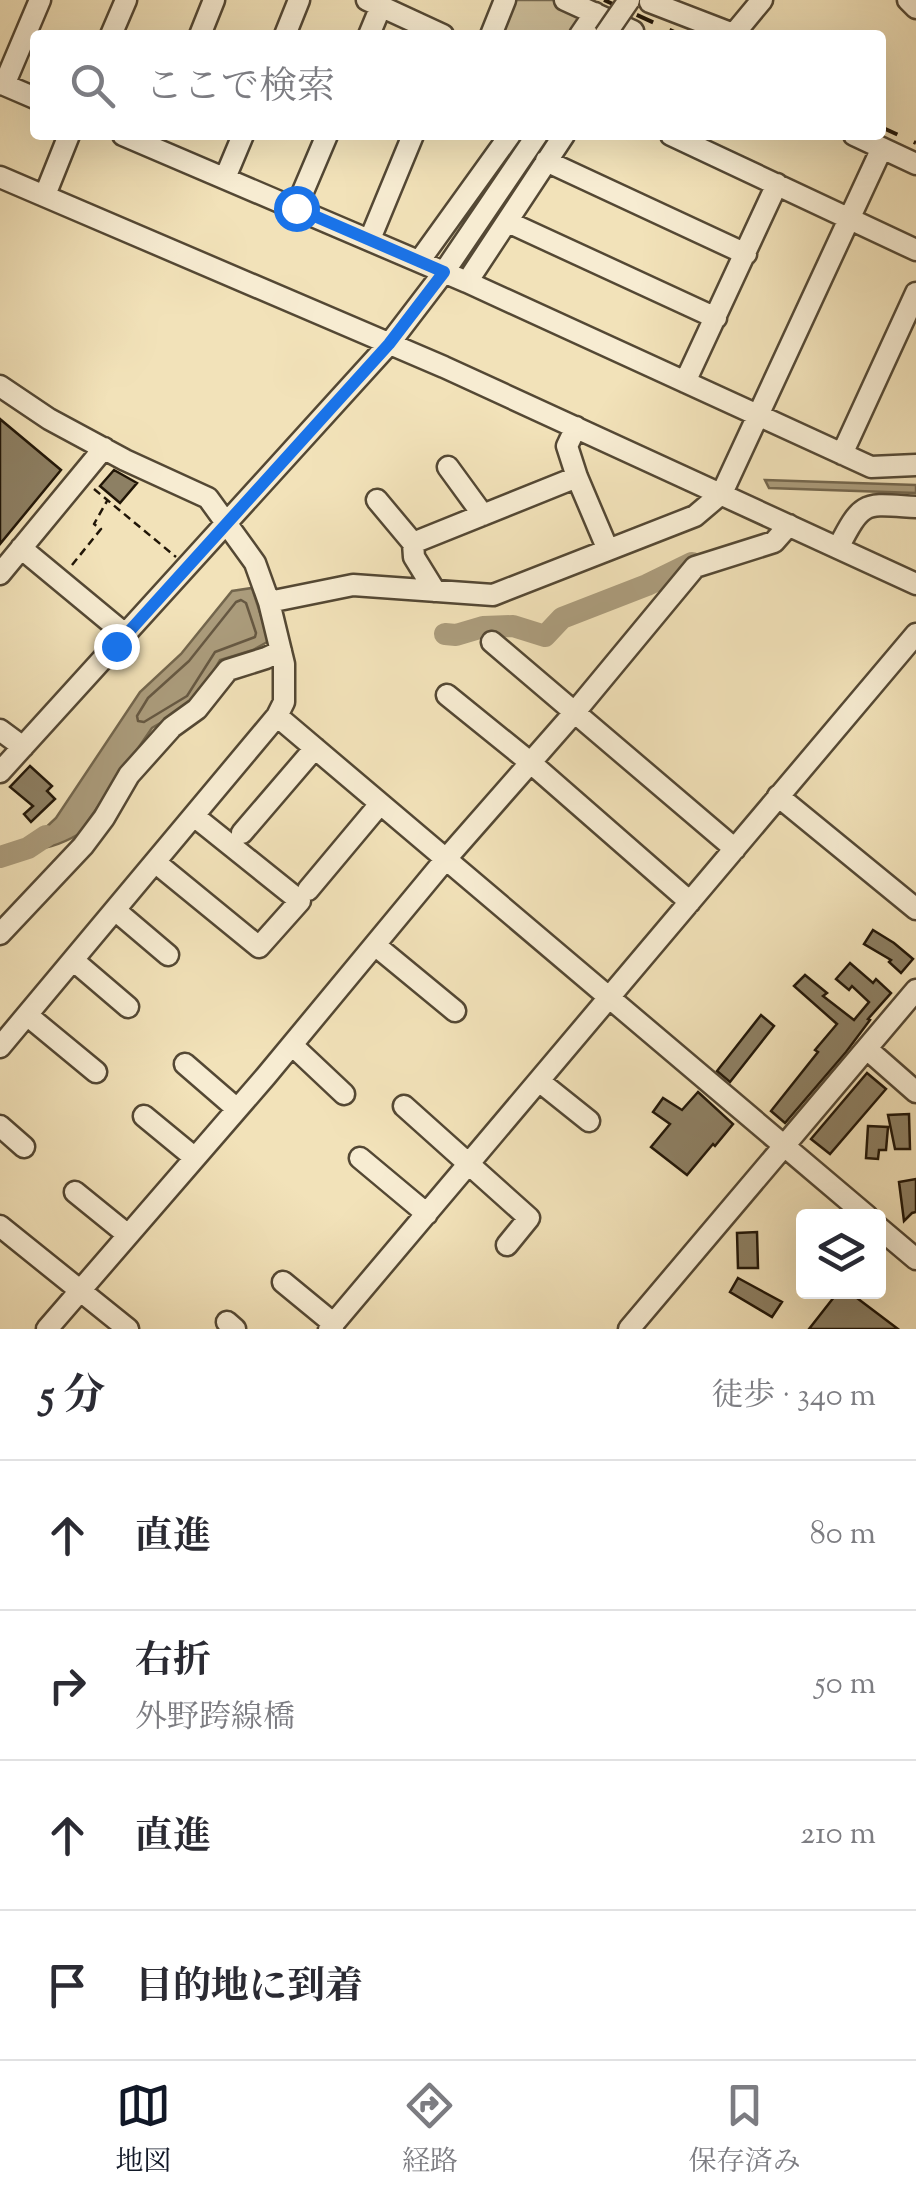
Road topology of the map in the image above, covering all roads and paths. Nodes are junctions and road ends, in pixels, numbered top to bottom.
1 (40, 0) edge
2 (126, 0) edge
3 (214, 0) edge
4 (300, 0) edge
5 (505, 0) edge
6 (565, 0) edge
7 (644, 0) edge
8 (762, 0) edge
9 (374, 3) edge
10 (595, 13) junction
11 (113, 30) edge
12 (202, 30) edge
13 (287, 30) edge
14 (370, 30) edge
15 (432, 30) edge
16 (493, 30) edge
17 (583, 30) edge
18 (611, 30) edge
19 (627, 30) edge
20 (720, 30) edge
21 (737, 30) edge
22 (2, 84) edge
23 (30, 96) edge
24 (68, 140) edge
25 (241, 140) edge
26 (325, 140) edge
27 (411, 140) edge
28 (506, 140) edge
29 (534, 140) edge
30 (560, 140) edge
31 (682, 140) edge
32 (865, 140) edge
33 (155, 141) edge
34 (882, 148) junction
35 (546, 160) junction
36 (916, 164) edge
37 (0, 176) edge
38 (225, 178) junction
39 (777, 184) junction
40 (44, 195) junction
41 (296, 208) junction
42 (850, 218) junction
43 (508, 222) junction
44 (370, 239) junction
45 (916, 250) edge
46 (746, 254) junction
47 (420, 260) junction
48 (447, 267) junction
49 (467, 282) junction
50 (916, 294) edge
51 (716, 318) junction
52 (908, 334) edge
53 (389, 344) junction
54 (685, 382) junction
55 (0, 386) edge
56 (759, 416) junction
57 (576, 427) junction
58 (104, 448) junction
59 (842, 454) junction
60 (916, 465) edge
61 (448, 467) dead end
62 (578, 477) junction
63 (80, 478) junction
64 (722, 494) junction
65 (108, 500) junction
66 (377, 500) dead end
67 (916, 507) edge
68 (483, 515) junction
69 (228, 522) junction
70 (789, 525) junction
71 (413, 543) junction
72 (20, 548) junction
73 (838, 548) junction
74 (608, 550) junction
75 (178, 558) dead end
76 (0, 574) edge
77 (59, 581) junction
78 (916, 584) edge
79 (435, 591) junction
80 (269, 602) junction
81 (916, 634) edge
82 (126, 636) junction
83 (492, 642) dead end
84 (280, 650) junction
85 (447, 695) dead end
86 (574, 713) junction
87 (278, 716) junction
88 (0, 730) edge
89 (23, 747) junction
90 (315, 748) junction
91 (531, 764) junction
92 (0, 772) edge
93 (778, 796) junction
94 (380, 804) junction
95 (194, 816) junction
96 (242, 833) dead end
97 (734, 849) junction
98 (446, 860) junction
99 (155, 862) junction
100 (308, 890) dead end
101 (690, 902) junction
102 (916, 909) edge
103 (115, 910) junction
104 (0, 934) edge
105 (375, 945) junction
106 (168, 955) dead end
107 (73, 960) junction
108 (916, 990) edge
109 (608, 998) junction
110 (128, 1007) dead end
111 (456, 1011) dead end
112 (27, 1015) junction
113 (292, 1044) junction
114 (0, 1047) edge
115 (867, 1049) junction
116 (185, 1064) dead end
117 (96, 1072) dead end
118 (539, 1080) junction
119 (916, 1092) edge
120 (344, 1094) dead end
121 (404, 1106) dead end
122 (237, 1109) junction
123 (144, 1116) dead end
124 (589, 1121) dead end
125 (0, 1126) edge
126 (785, 1145) junction
127 (24, 1147) dead end
128 (195, 1158) junction
129 (360, 1158) dead end
130 (470, 1163) junction
131 (75, 1192) dead end
132 (859, 1209) edge
133 (426, 1214) junction
134 (0, 1226) edge
135 (886, 1233) edge
136 (128, 1235) junction
137 (506, 1245) dead end
138 (916, 1259) edge
139 (283, 1282) dead end
140 (81, 1289) junction
141 (332, 1326) edge
142 (47, 1329) edge
143 (128, 1329) edge
144 (629, 1329) edge

1 - 22 street
2 - 11 street
3 - 12 street
4 - 13 street
5 - 16 street
6 - 10 street
7 - 18 street, bridge
7 - 20 street
8 - 21 street
9 - 14 street
9 - 15 street
10 - 17 street
10 - 19 street
22 - 23 street
24 - 40 street
25 - 38 street
26 - 41 street
27 - 44 street
28 - 47 street
29 - 48 street
30 - 35 street
31 - 39 street
32 - 34 street
33 - 38 street
34 - 36 street
34 - 42 street
35 - 43 street
35 - 46 street
37 - 40 street
38 - 41 street
39 - 42 street
39 - 46 street
40 - 53 street
41 - 44 street
42 - 45 street
42 - 56 street
43 - 49 street
43 - 51 street
44 - 47 street
46 - 51 street
47 - 48 street
48 - 49 street
48 - 53 street
49 - 54 street
50 - 52 street
51 - 54 street
52 - 59 street
53 - 57 street
53 - 69 street
54 - 56 street
55 - 58 street
56 - 59 street
56 - 64 street
57 - 62 street
57 - 64 street
58 - 63 street
58 - 69 street
59 - 60 street
61 - 68 street
62 - 68 street
62 - 74 street
63 - 65 path
63 - 72 street
64 - 70 street
64 - 74 street
65 - 75 path
65 - 77 path
66 - 71 street
67 - 73 street
68 - 71 street
69 - 80 street
69 - 82 street
70 - 73 street
70 - 86 street
71 - 79 street
72 - 76 street
72 - 77 street
73 - 78 street
74 - 79 street
77 - 82 street
79 - 80 street
80 - 84 street
81 - 93 street
82 - 89 street
83 - 86 street
84 - 87 street
84 - 104 street
85 - 91 street
86 - 91 street
86 - 97 street
87 - 90 street
87 - 95 street
88 - 89 street
89 - 92 street
90 - 94 street
90 - 96 street
91 - 98 street
91 - 101 street
93 - 97 street
93 - 102 street
94 - 98 street
94 - 100 street
95 - 99 street
95 - 99 street
97 - 101 street
98 - 105 street
98 - 109 street
99 - 103 street
101 - 109 street
103 - 106 street
103 - 107 street
105 - 111 street
105 - 113 street
107 - 110 street
107 - 112 street
108 - 115 street
109 - 118 street
109 - 126 street
112 - 114 street
112 - 117 street
113 - 120 street
113 - 122 street
115 - 119 street
115 - 126 street
116 - 122 street
118 - 124 street
118 - 130 street
121 - 130 street
122 - 128 street
123 - 128 street
125 - 127 street
126 - 132 street
126 - 144 street
128 - 136 street
129 - 133 street
130 - 133 street
130 - 137 street
131 - 136 street
133 - 141 street
134 - 140 street
135 - 138 street
136 - 140 street
139 - 141 street
140 - 142 street
140 - 143 street

